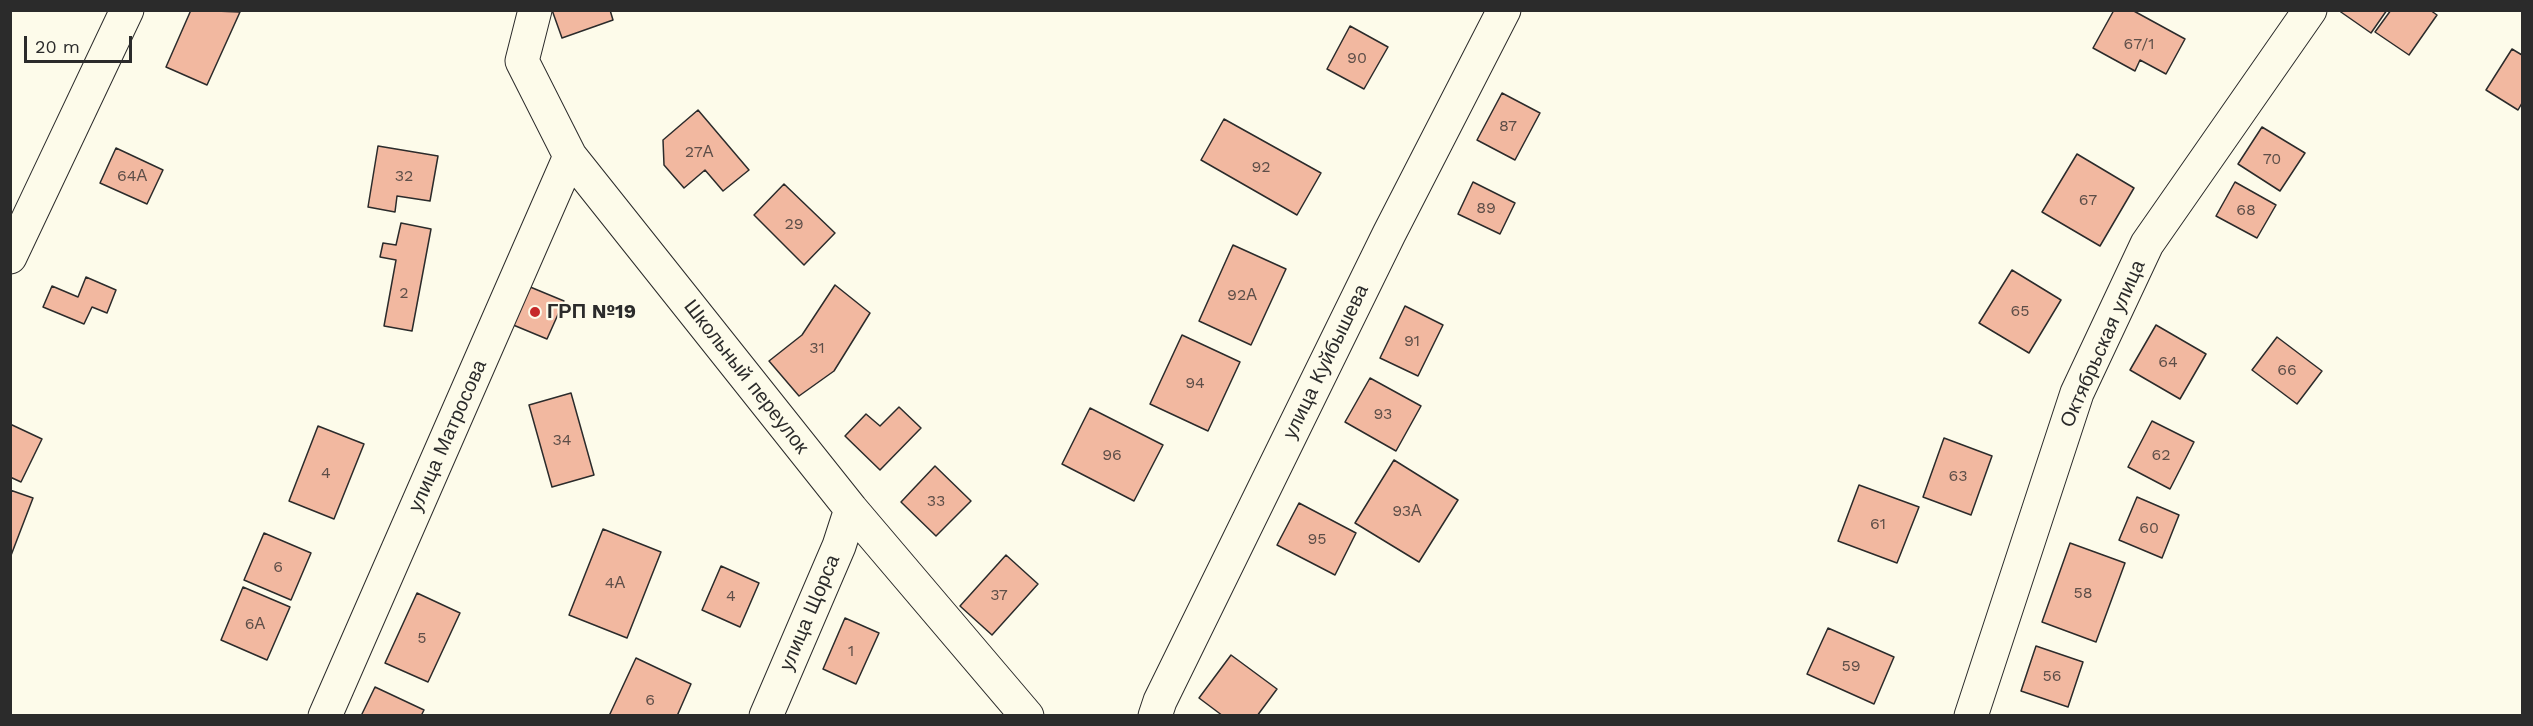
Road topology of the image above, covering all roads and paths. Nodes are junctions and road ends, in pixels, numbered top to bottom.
1 (127, 10) edge
2 (536, 10) edge
3 (1504, 10) edge
4 (2310, 10) edge
5 (570, 156) junction
6 (10, 258) edge
7 (851, 509) junction
8 (325, 716) edge
9 (766, 716) edge
10 (1027, 716) edge
11 (1155, 716) edge
12 (1971, 716) edge

1 - 6 street
2 - 5 street, Школьный переулок
3 - 11 street, улица Куйбышева
4 - 12 street, Октябрьская улица
5 - 7 street, Школьный переулок
5 - 8 street, улица Матросова
7 - 9 street, улица Щорса
7 - 10 street, Школьный переулок

